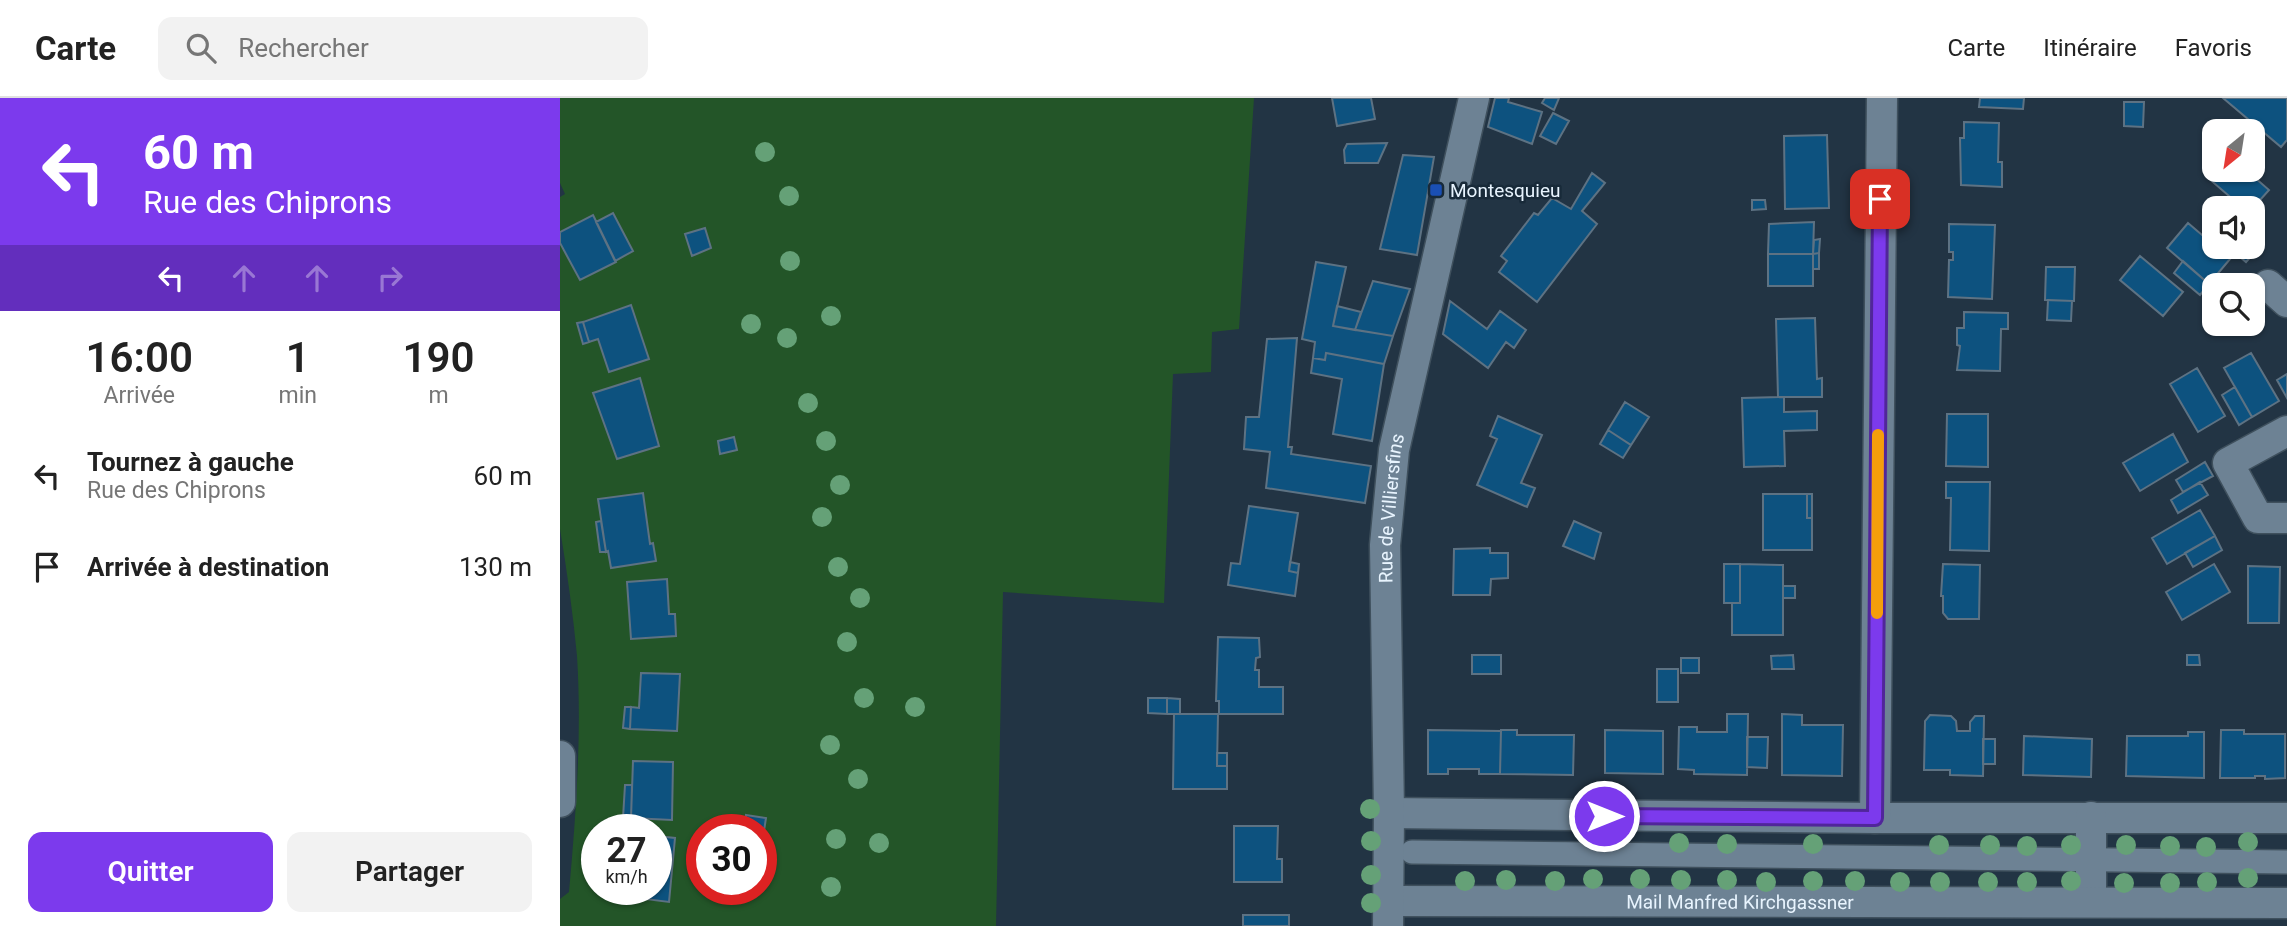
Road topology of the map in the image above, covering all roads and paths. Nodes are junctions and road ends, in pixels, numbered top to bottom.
1 (1474, 98) edge
2 (1882, 98) edge
3 (2287, 431) edge
4 (2287, 518) edge
5 (560, 755) edge
6 (560, 802) edge
7 (1389, 813) junction
8 (2091, 817) junction
9 (1875, 818) junction
10 (2287, 818) edge
11 (1412, 852) dead end
12 (2091, 861) junction
13 (2287, 862) edge
14 (2091, 902) junction
15 (2287, 903) edge
16 (1388, 914) edge

1 - 7 street, Rue de Villiersfins
2 - 9 street
3 - 4 street
5 - 6 street
7 - 9 street
7 - 16 street, Rue de Villiersfins
8 - 9 street
8 - 10 street
8 - 12 street
11 - 12 street
12 - 13 street
12 - 14 street
14 - 15 street, Mail Manfred Kirchgassner
14 - 16 street, Mail Manfred Kirchgassner

